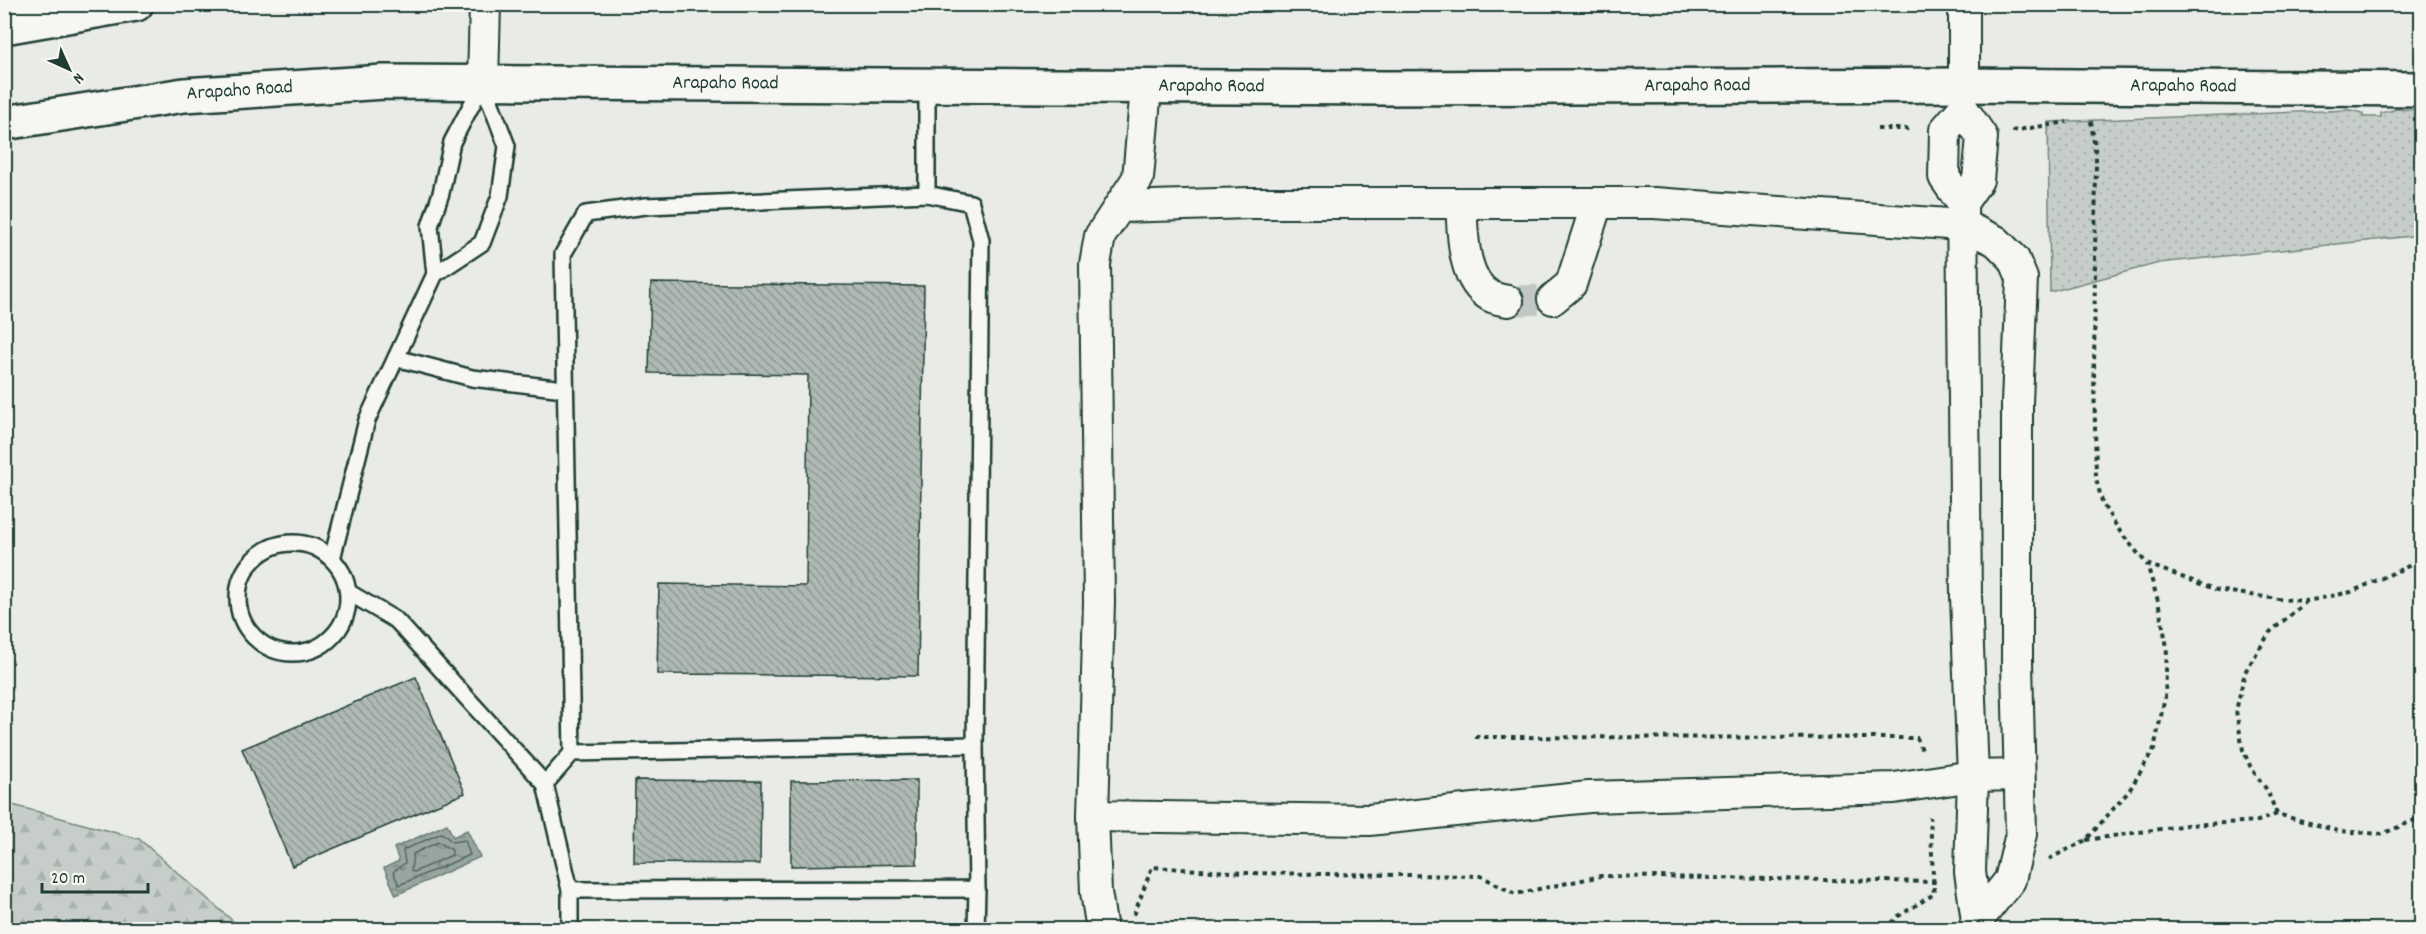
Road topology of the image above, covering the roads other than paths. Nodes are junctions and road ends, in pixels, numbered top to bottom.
1 (136, 4) edge
2 (485, 4) edge
3 (1964, 4) edge
4 (4, 27) edge
5 (483, 83) junction
6 (927, 86) junction
7 (1146, 88) junction
8 (2421, 89) edge
9 (1962, 113) junction
10 (4, 123) edge
11 (927, 194) junction
12 (1461, 202) junction
13 (1597, 203) junction
14 (1120, 207) junction
15 (1962, 214) junction
16 (435, 274) junction
17 (1553, 299) tunnel mouth
18 (1508, 301) tunnel mouth
19 (396, 358) junction
20 (564, 389) junction
21 (332, 559) junction
22 (348, 592) junction
23 (975, 745) junction
24 (572, 753) junction
25 (2018, 775) junction
26 (1973, 776) junction
27 (545, 784) junction
28 (1093, 816) junction
29 (977, 889) junction
30 (570, 890) junction
31 (1975, 925) edge
32 (570, 930) edge
33 (976, 930) edge
34 (1101, 930) edge

1 - 4 main road
2 - 5 street
3 - 9 street
5 - 6 main road, Arapaho Road
5 - 10 main road, Arapaho Road
5 - 16 lane
5 - 16 lane
6 - 7 main road, Arapaho Road
6 - 11 lane
7 - 9 main road, Arapaho Road
7 - 14 street
8 - 9 main road, Arapaho Road
9 - 15 street
11 - 20 lane
11 - 23 lane
12 - 13 street
12 - 14 street
12 - 18 street
13 - 15 street
13 - 17 street
14 - 28 street
15 - 25 street
15 - 26 street
16 - 19 lane
19 - 20 lane
19 - 21 lane
20 - 24 lane
21 - 22 lane
21 - 22 lane
22 - 27 lane
23 - 24 lane
23 - 29 lane
24 - 27 lane
25 - 26 street
25 - 31 street
26 - 28 street
26 - 31 street
27 - 30 lane
28 - 34 street
29 - 30 lane
29 - 33 lane
30 - 32 lane

